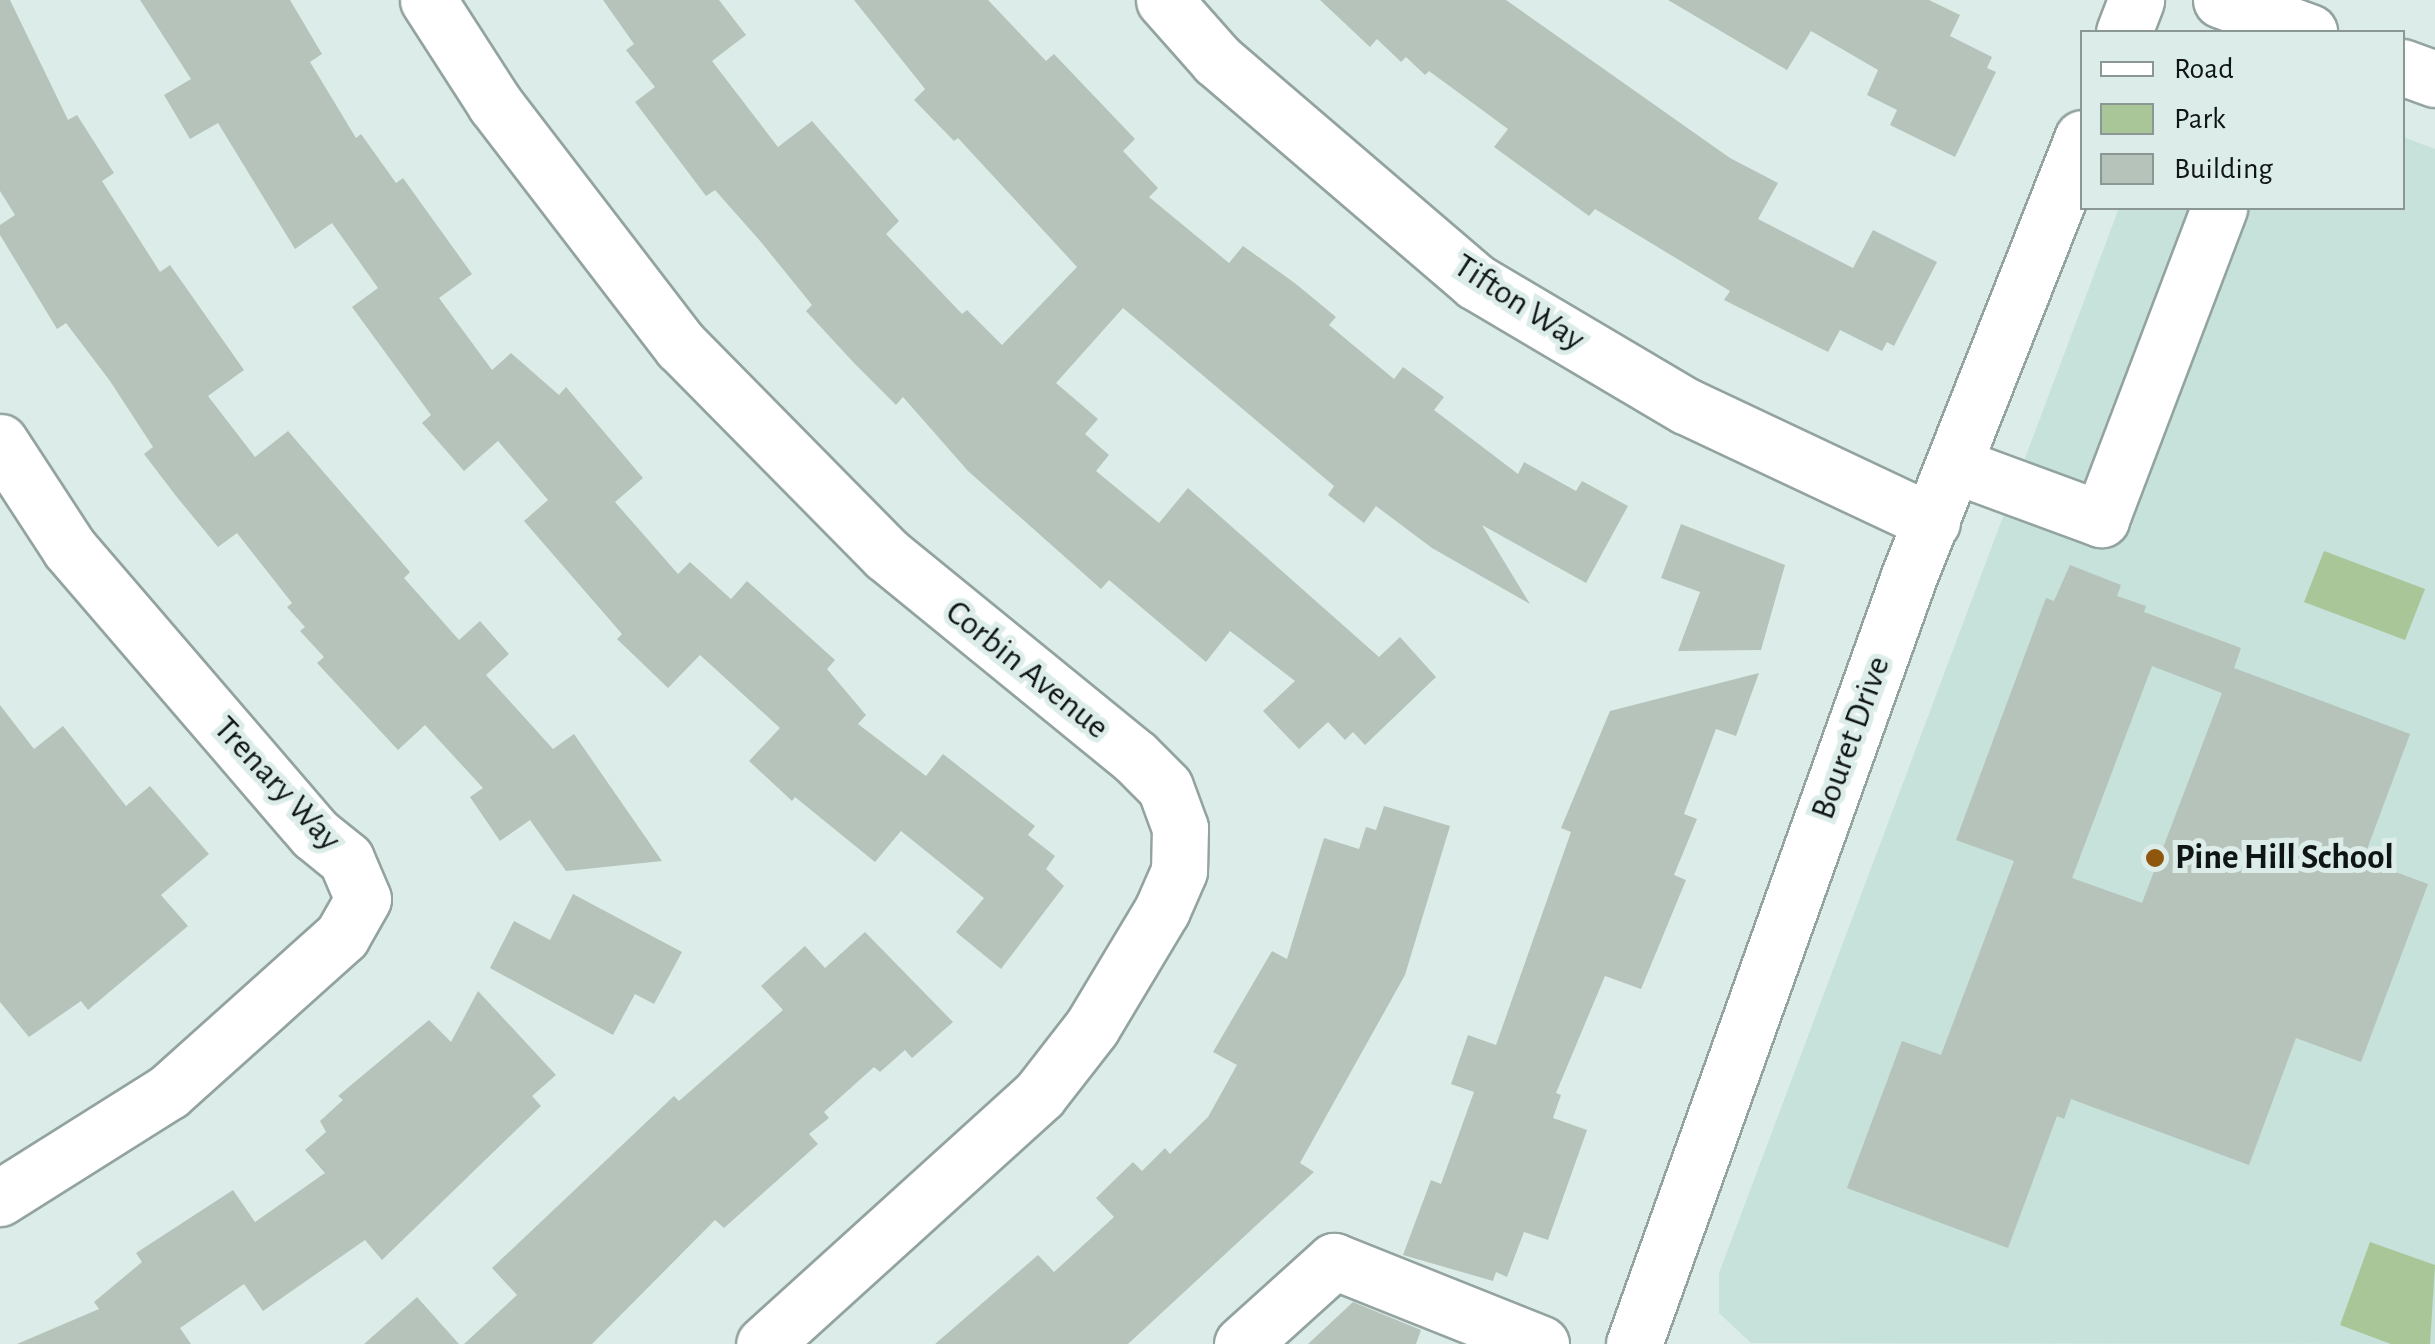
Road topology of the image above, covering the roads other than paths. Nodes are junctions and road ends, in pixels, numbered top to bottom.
1 (428, 0) edge
2 (1164, 0) edge
3 (2136, 0) edge
4 (2221, 0) edge
5 (2125, 30) edge
6 (2294, 30) edge
7 (2405, 68) edge
8 (2435, 78) edge
9 (2080, 143) edge
10 (2218, 210) edge
11 (0, 442) edge
12 (1954, 465) junction
13 (1932, 522) junction
14 (0, 1198) edge
15 (764, 1344) edge
16 (1242, 1344) edge
17 (1541, 1344) edge
18 (1634, 1344) edge

1 - 15 street, Corbin Avenue
2 - 13 street, Tifton Way
3 - 5 street
4 - 6 street
7 - 8 street
9 - 12 street, Bouret Drive
10 - 12 street
11 - 14 street, Trenary Way
12 - 13 street, Bouret Drive
13 - 18 street, Bouret Drive
16 - 17 street

